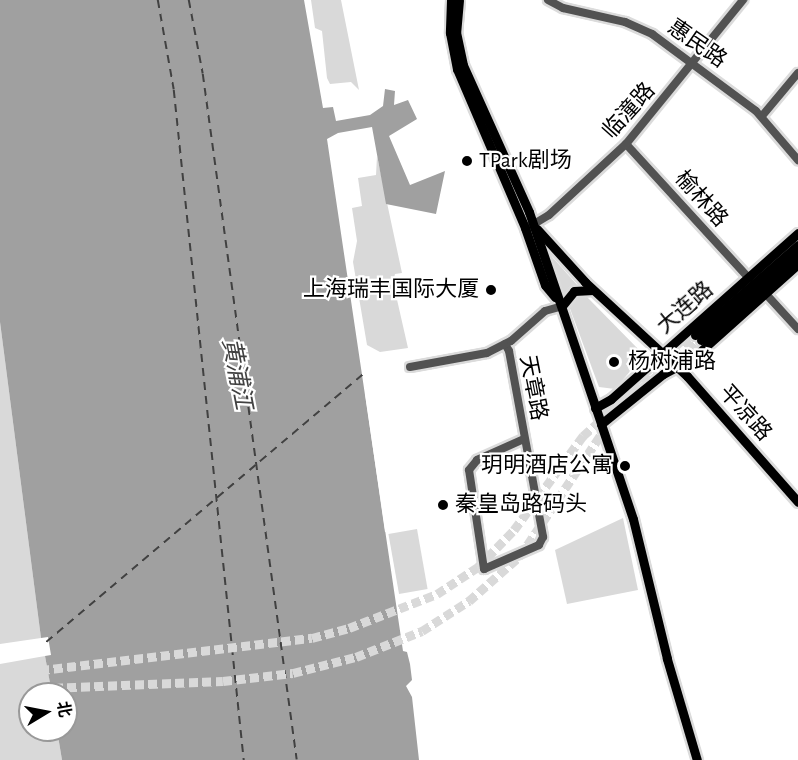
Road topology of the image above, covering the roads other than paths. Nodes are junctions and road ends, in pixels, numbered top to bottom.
1 (450, 0) edge
2 (459, 0) edge
3 (548, 0) edge
4 (743, 0) edge
5 (694, 62) junction
6 (798, 73) edge
7 (762, 116) junction
8 (626, 144) junction
9 (798, 160) edge
10 (530, 226) junction
11 (798, 233) edge
12 (798, 245) edge
13 (798, 255) edge
14 (798, 264) edge
15 (749, 278) junction
16 (595, 291) junction
17 (765, 293) junction
18 (562, 306) junction
19 (798, 329) edge
20 (505, 345) junction
21 (661, 356) junction
22 (410, 367) dead end
23 (675, 367) junction
24 (596, 408) junction
25 (602, 424) junction
26 (525, 439) junction
27 (798, 502) edge
28 (697, 760) edge

1 - 10 main road
2 - 10 main road
3 - 5 street, 惠民路
4 - 5 street, 临潼路
5 - 7 street, 惠民路
5 - 8 street, 临潼路
6 - 7 street
7 - 9 street, 惠民路
8 - 10 street, 临潼路
8 - 15 street, 榆林路
10 - 16 main road, 平凉路
10 - 18 main road
11 - 15 main road, 大连路
12 - 13 main road
14 - 17 main road, 大连路
15 - 21 main road, 大连路
16 - 18 main road
16 - 21 main road, 平凉路
17 - 19 street
17 - 23 main road, 大连路
18 - 20 street
18 - 24 main road
20 - 22 street
20 - 26 street, 天章路
21 - 23 main road, 平凉路
21 - 24 main road, 大连路
23 - 25 main road, 大连路
23 - 27 main road, 平凉路
24 - 25 main road
25 - 28 main road
26 - 26 street, 天章路

